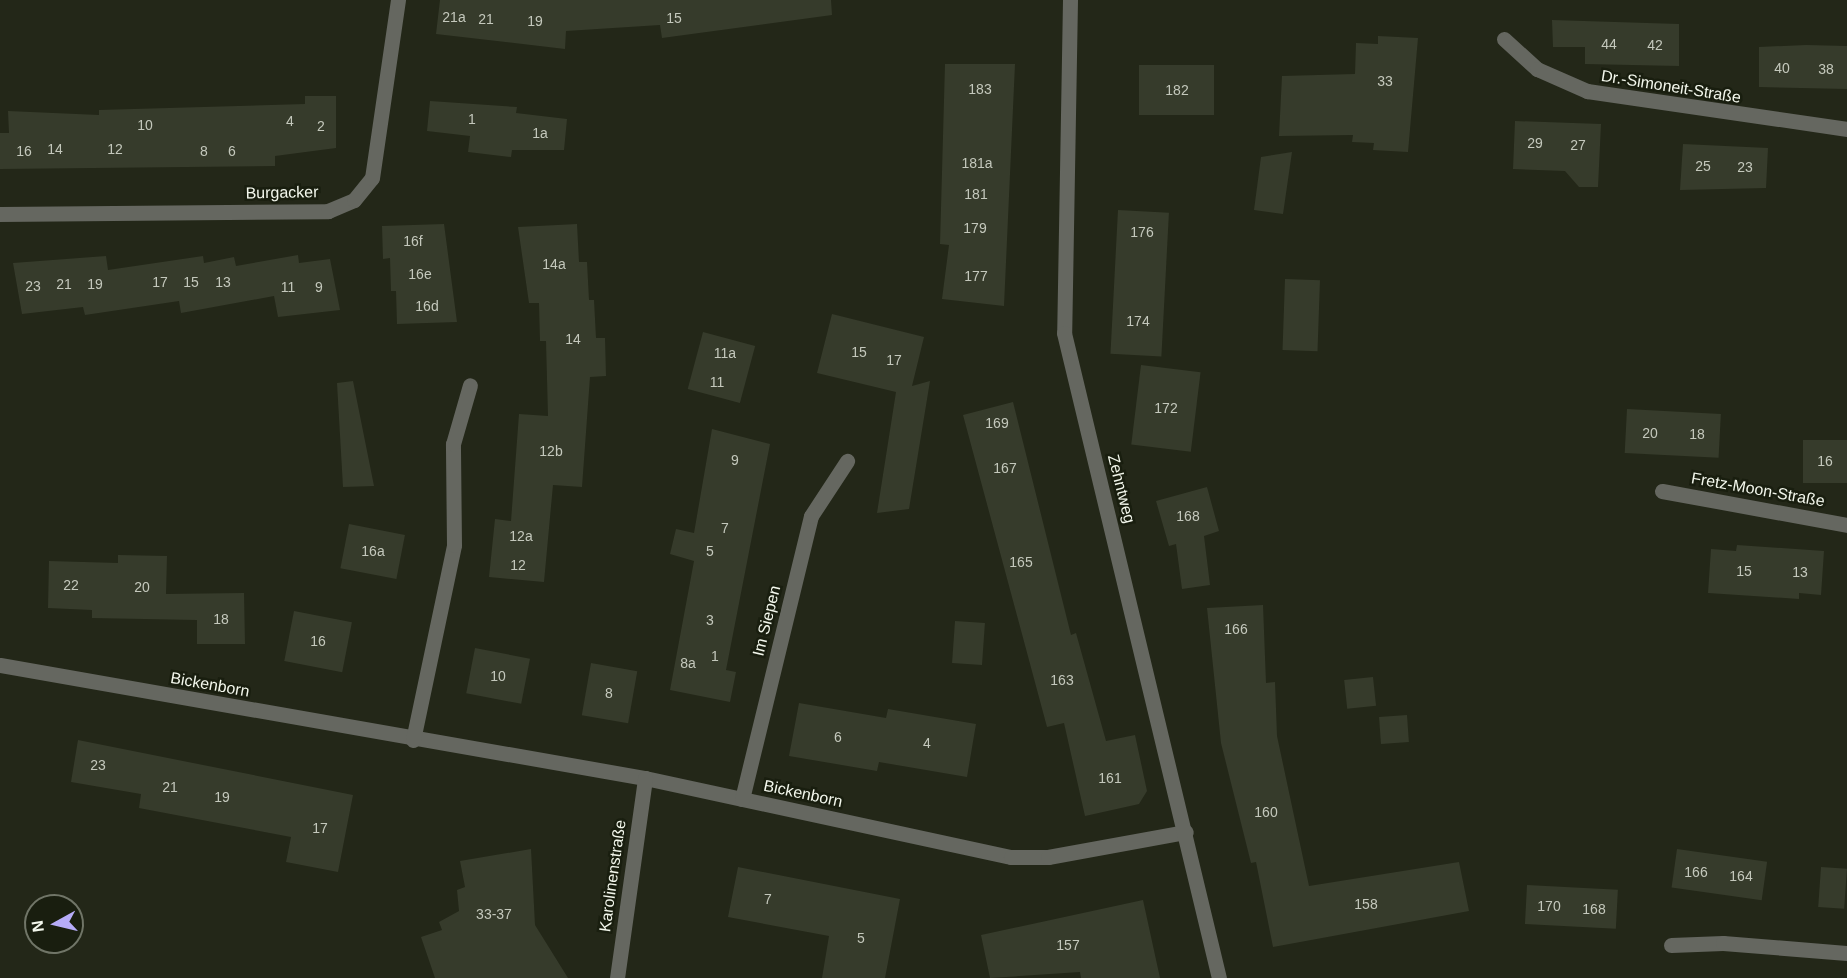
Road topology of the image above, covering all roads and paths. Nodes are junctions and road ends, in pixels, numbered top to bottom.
1 (398, 0) edge
2 (1070, 0) edge
3 (1504, 39) dead end
4 (1847, 129) edge
5 (0, 214) edge
6 (470, 385) dead end
7 (847, 461) dead end
8 (1662, 491) dead end
9 (1847, 525) edge
10 (0, 665) edge
11 (413, 740) junction
12 (645, 778) junction
13 (742, 799) junction
14 (1186, 832) junction
15 (1671, 945) dead end
16 (1847, 953) edge
17 (617, 978) edge
18 (1219, 978) edge

1 - 5 street, Burgacker
2 - 14 street, Zehntweg
3 - 4 street, Dr.-Simoneit-Straße
6 - 11 street
7 - 13 street, Im Siepen
8 - 9 street, Fretz-Moon-Straße
10 - 11 street, Bickenborn
11 - 12 street, Bickenborn
12 - 13 street, Bickenborn
12 - 17 street, Karolinenstraße
13 - 14 street, Bickenborn
14 - 18 street, Zehntweg
15 - 16 street

